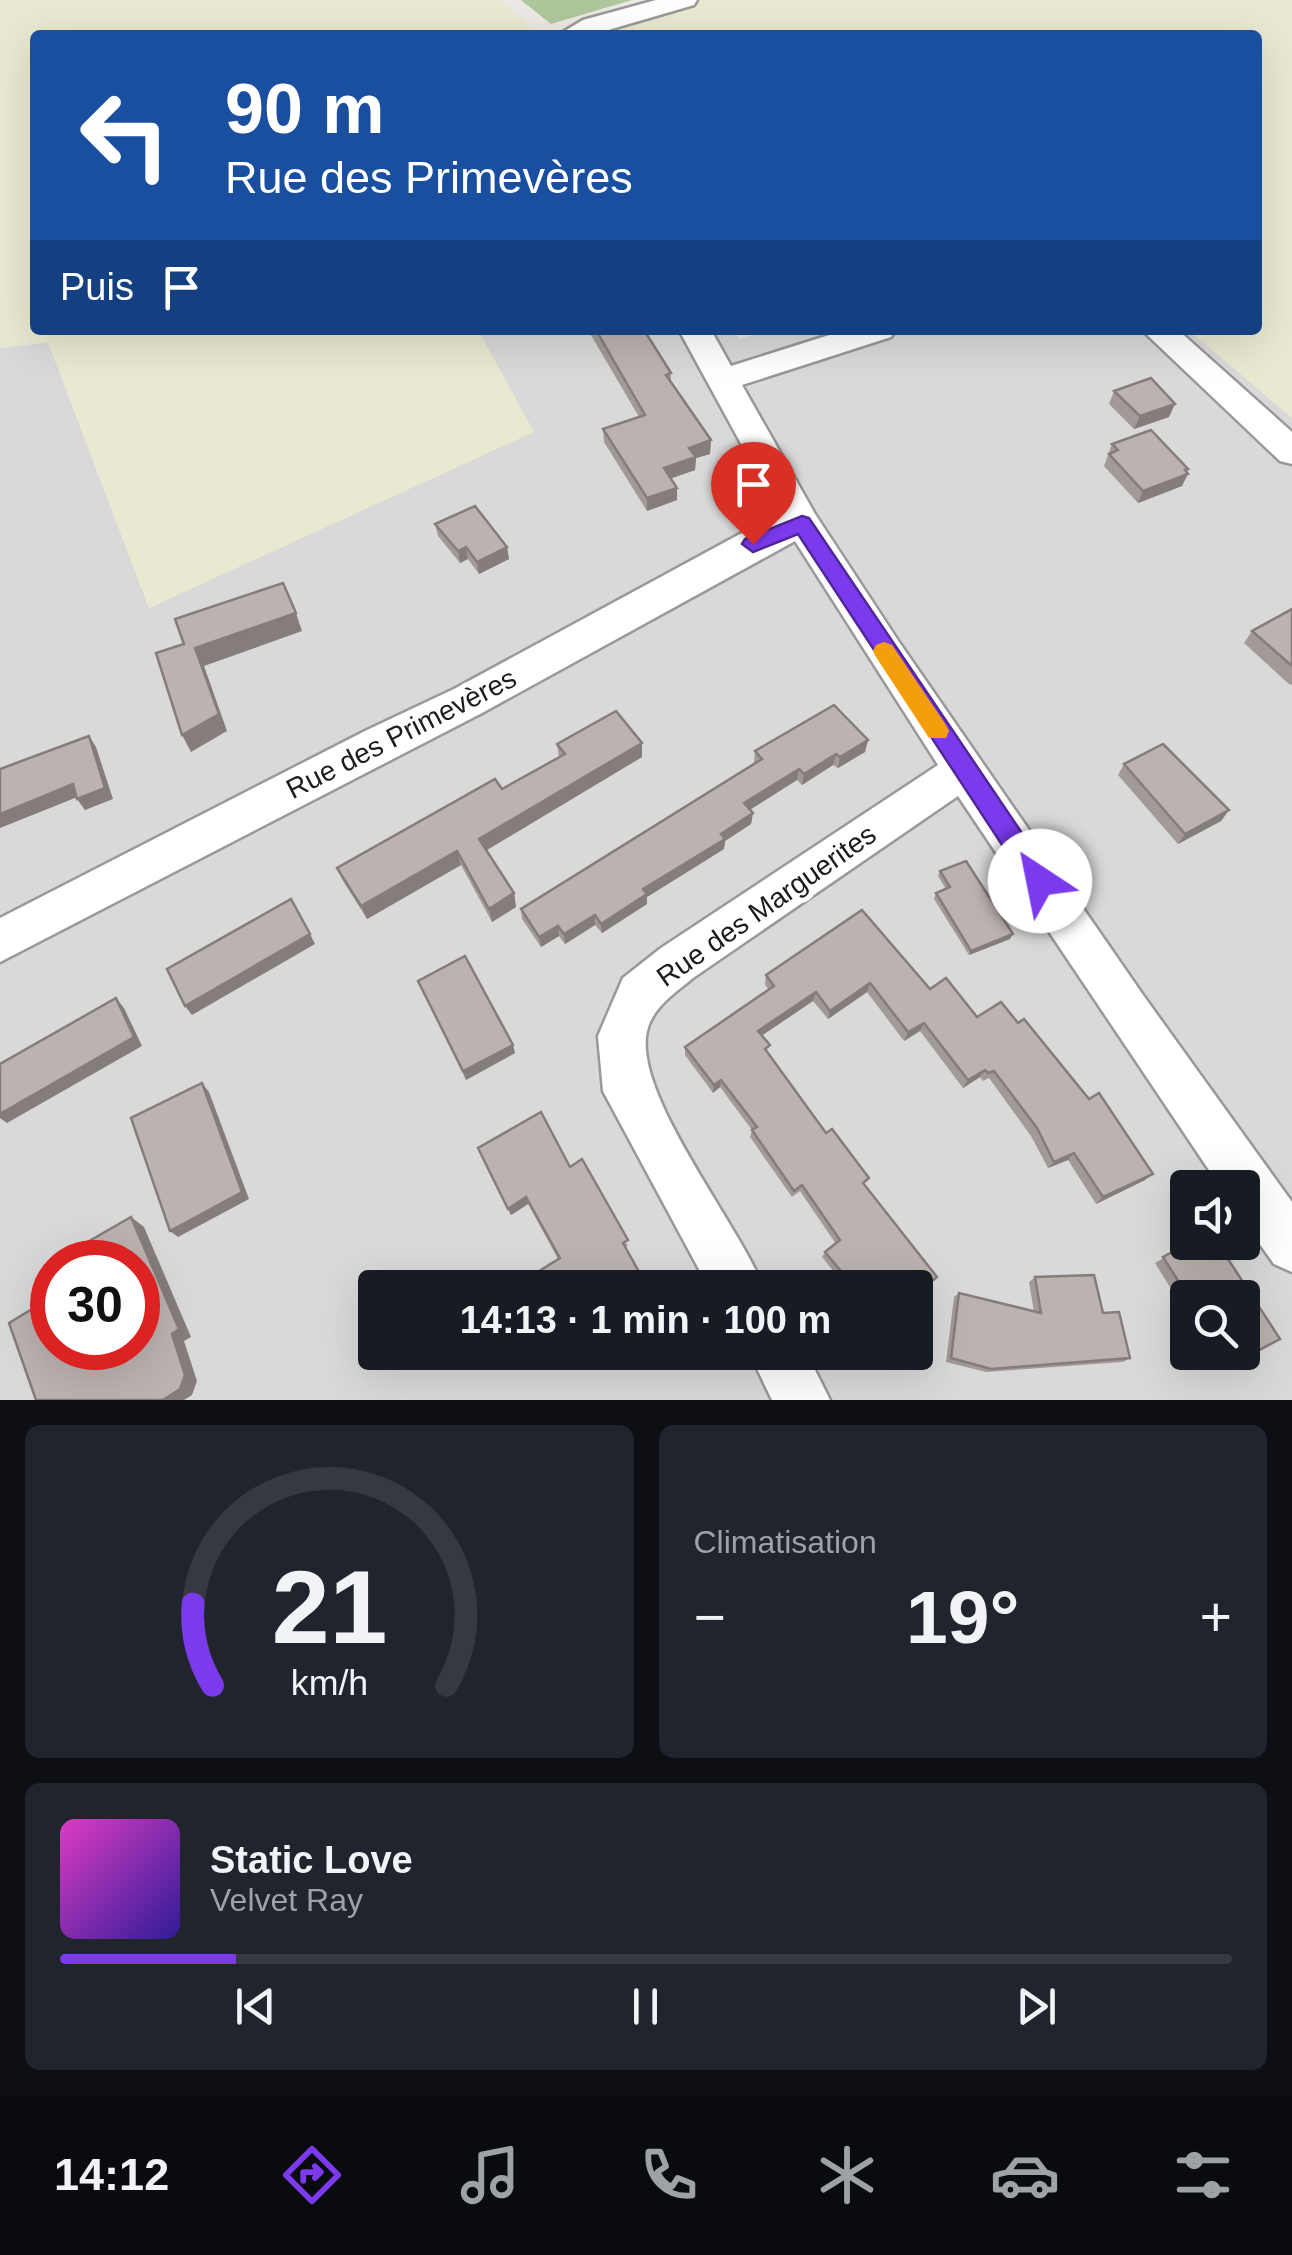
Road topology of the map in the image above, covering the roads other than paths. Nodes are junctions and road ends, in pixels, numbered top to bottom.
1 (686, 0) edge
2 (587, 30) edge
3 (698, 335) edge
4 (864, 335) edge
5 (1163, 335) edge
6 (723, 380) junction
7 (1292, 452) edge
8 (802, 524) junction
9 (965, 769) junction
10 (0, 942) edge
11 (1292, 1246) edge
12 (728, 1270) edge
13 (786, 1370) edge
14 (802, 1400) edge

1 - 2 street
3 - 6 street
4 - 6 street
5 - 7 street
6 - 8 street
8 - 9 street
8 - 10 street, Rue des Primevères
9 - 11 street
9 - 12 street, Rue des Marguerites
13 - 14 street

